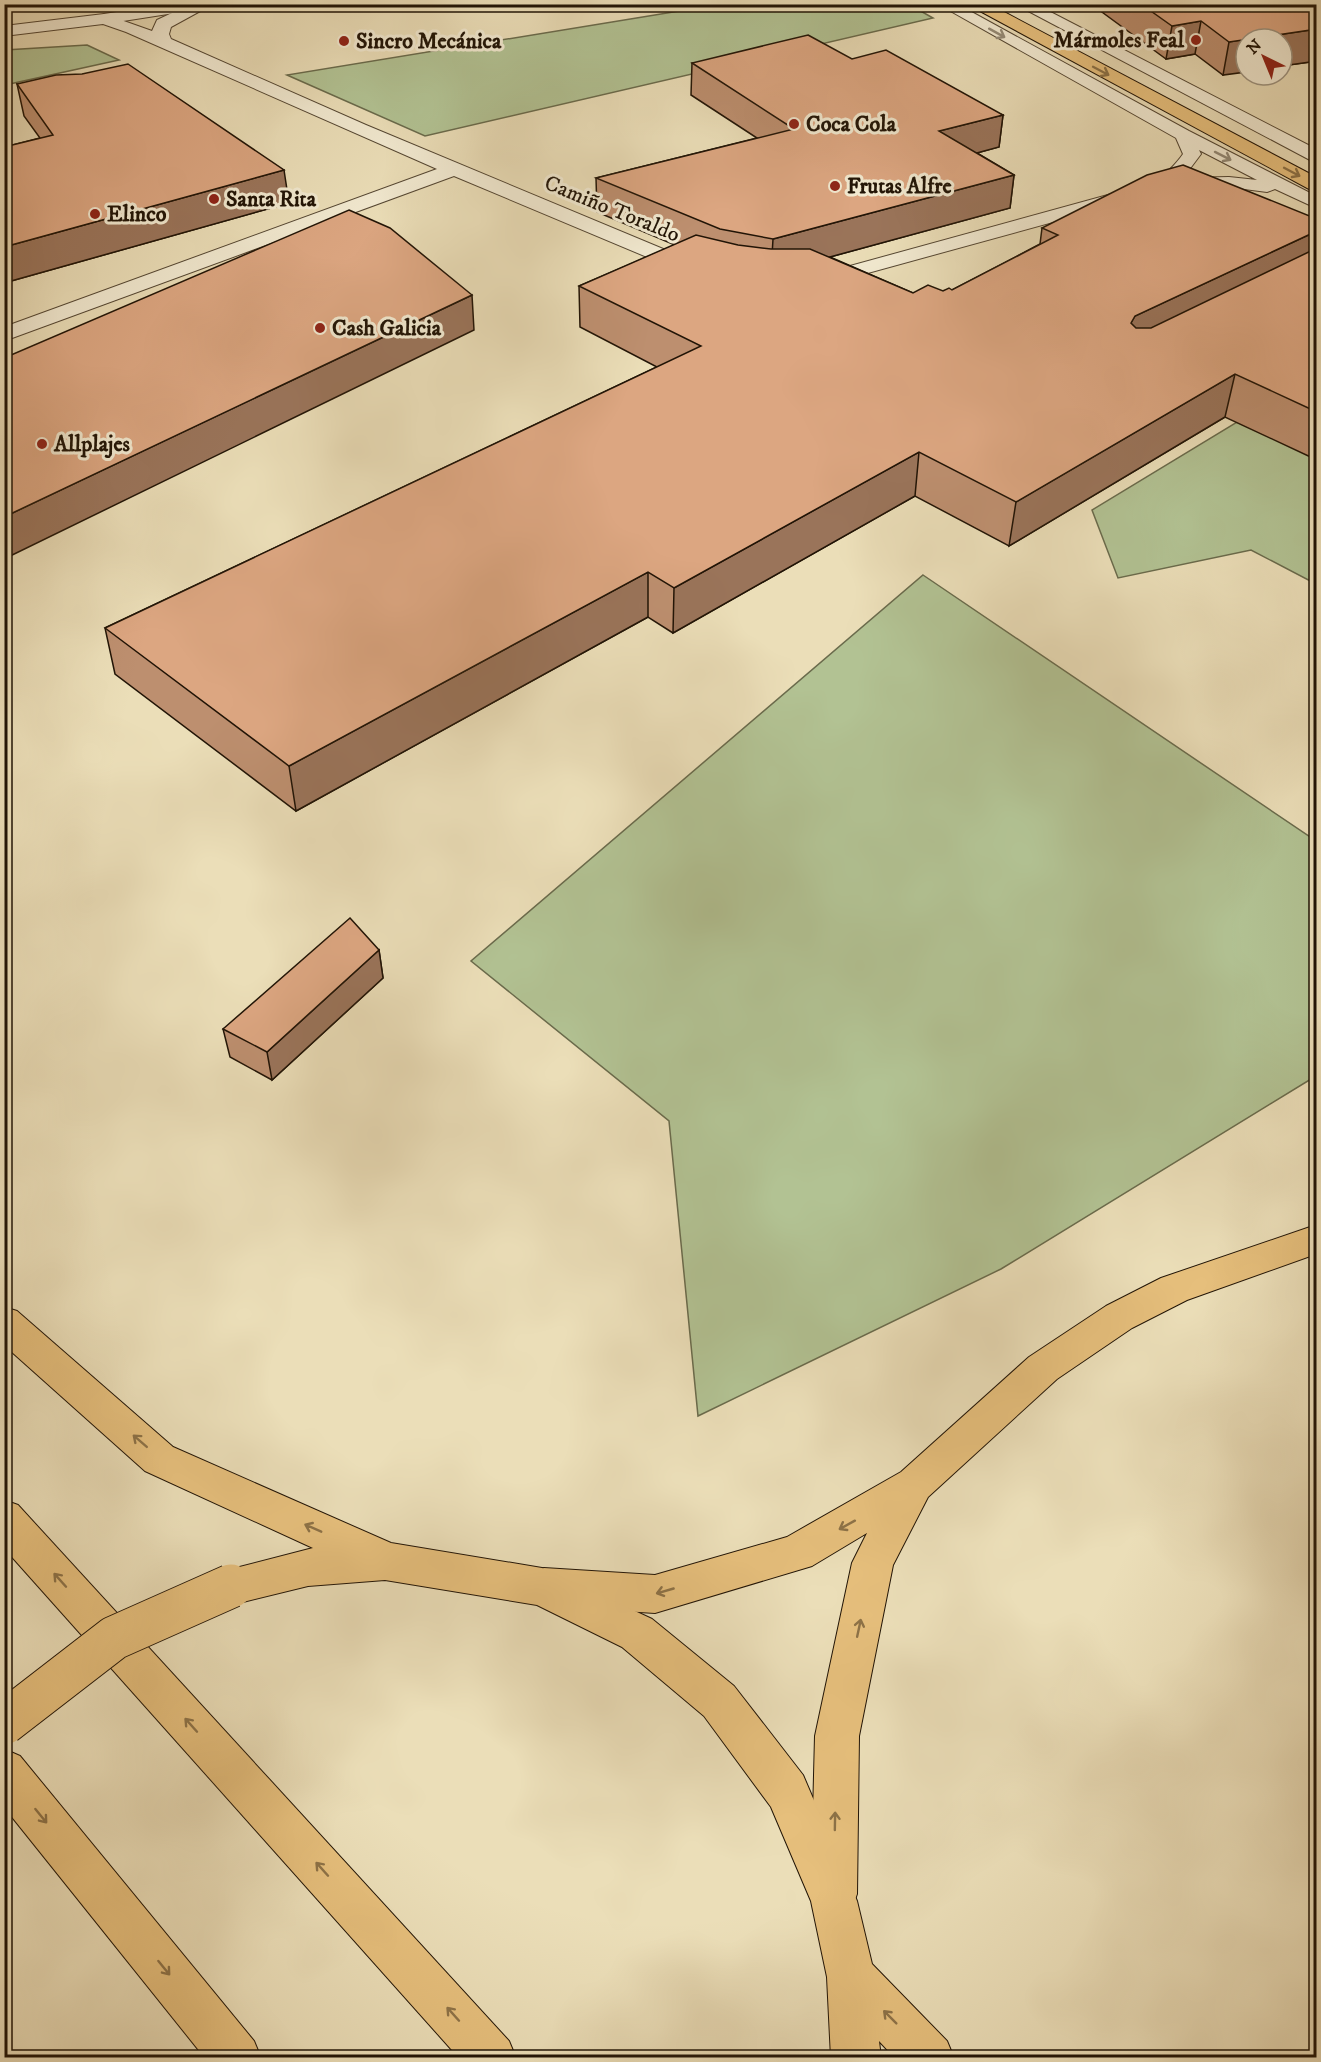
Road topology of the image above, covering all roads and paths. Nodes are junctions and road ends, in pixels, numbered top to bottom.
1 (200, 4) edge
2 (205, 4) edge
3 (945, 4) edge
4 (975, 4) edge
5 (1003, 4) edge
6 (1022, 4) edge
7 (104, 19) junction
8 (4, 31) edge
9 (165, 44) junction
10 (1183, 135) junction
11 (1291, 144) junction
12 (1317, 151) edge
13 (1317, 156) edge
14 (1317, 165) edge
15 (455, 169) junction
16 (1165, 185) junction
17 (1317, 185) edge
18 (1308, 199) edge
19 (720, 272) edge
20 (796, 284) edge
21 (4, 335) edge
22 (1317, 1239) edge
23 (4, 1322) edge
24 (915, 1484) junction
25 (4, 1518) edge
26 (386, 1561) junction
27 (542, 1587) junction
28 (4, 1723) edge
29 (4, 1771) edge
30 (834, 1901) junction
31 (851, 1977) junction
32 (237, 2058) edge
33 (492, 2058) edge
34 (856, 2058) edge
35 (930, 2058) edge

1 - 7 lane
2 - 9 street
3 -> 10 lane
4 -> 17 main road
5 - 14 main road
6 - 11 lane
7 - 8 street
7 - 9 street, Camiño Toraldo
9 - 15 street, Camiño Toraldo
10 - 16 lane
10 -> 18 lane
11 - 12 lane
11 - 13 lane
15 - 19 street, Camiño Toraldo
15 - 21 street
16 - 18 lane
16 - 20 street
22 - 24 main road
26 -> 23 main road
24 -> 27 main road
30 -> 24 main road
33 -> 25 main road
26 - 27 main road
26 - 28 main road, bridge
27 - 30 main road
29 -> 32 main road
30 - 31 main road
31 - 34 main road
35 -> 31 main road

